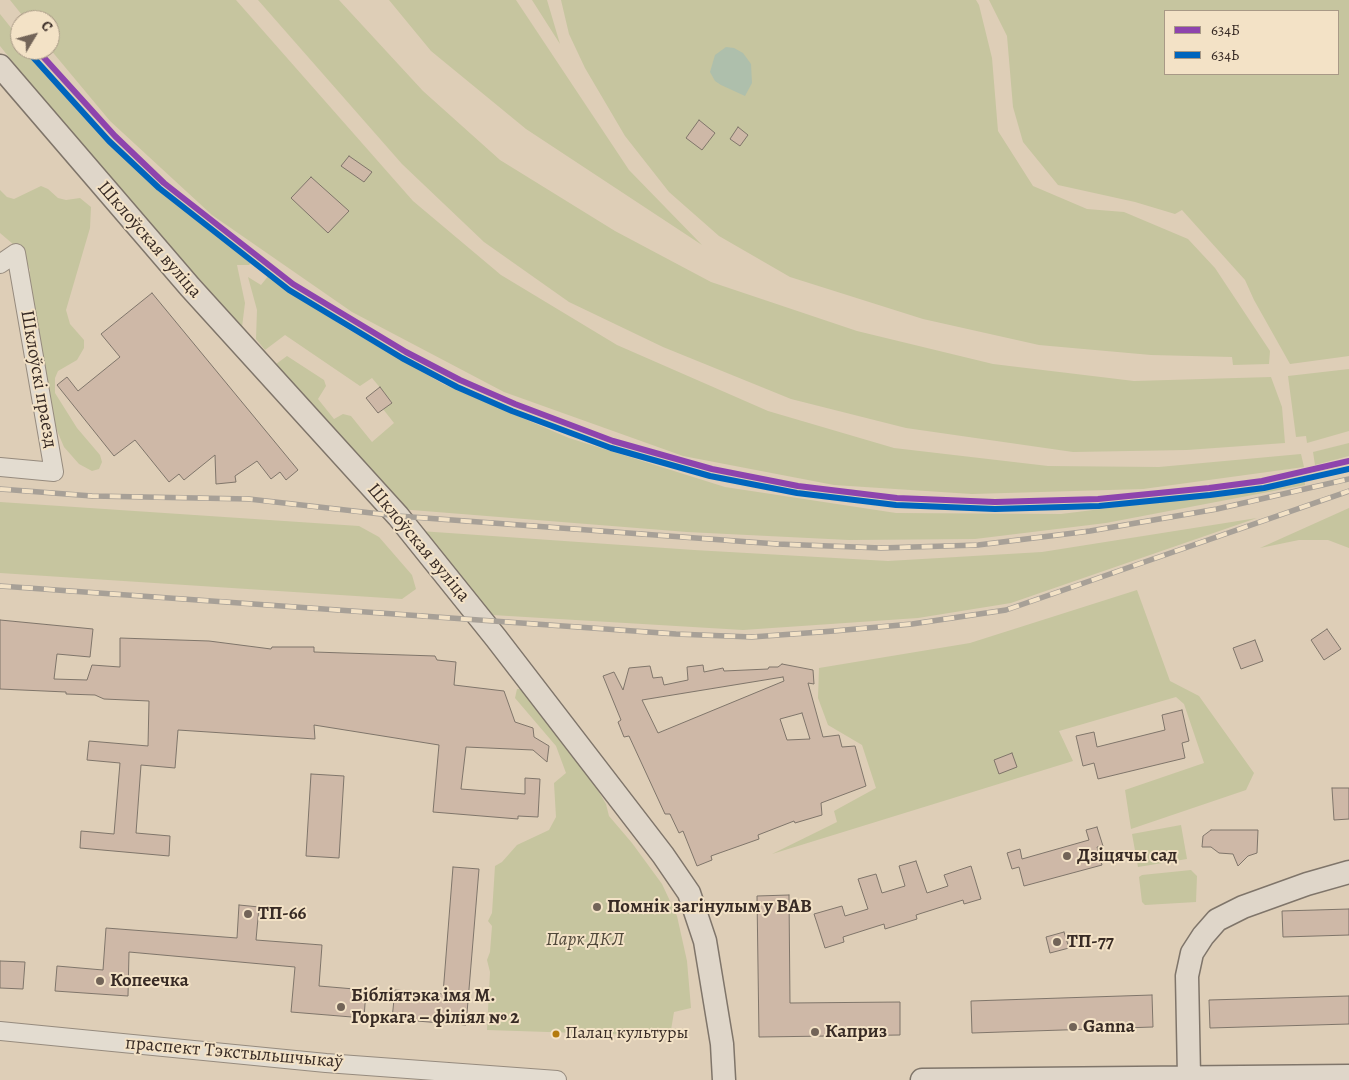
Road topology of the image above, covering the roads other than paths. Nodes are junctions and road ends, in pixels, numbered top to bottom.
1 (0, 66) edge
2 (0, 264) edge
3 (0, 467) edge
4 (1349, 872) edge
5 (0, 1031) edge
6 (1189, 1076) junction
7 (1349, 1076) edge
8 (507, 1078) edge
9 (557, 1080) edge
10 (724, 1080) edge
11 (922, 1080) edge

1 - 10 main road, Шклоўская вуліца
2 - 3 street, Шклоўскі праезд
4 - 6 main road
5 - 8 street, праспект Тэкстыльшчыкаў
6 - 7 main road
6 - 11 main road
8 - 9 street, праспект Тэкстыльшчыкаў

